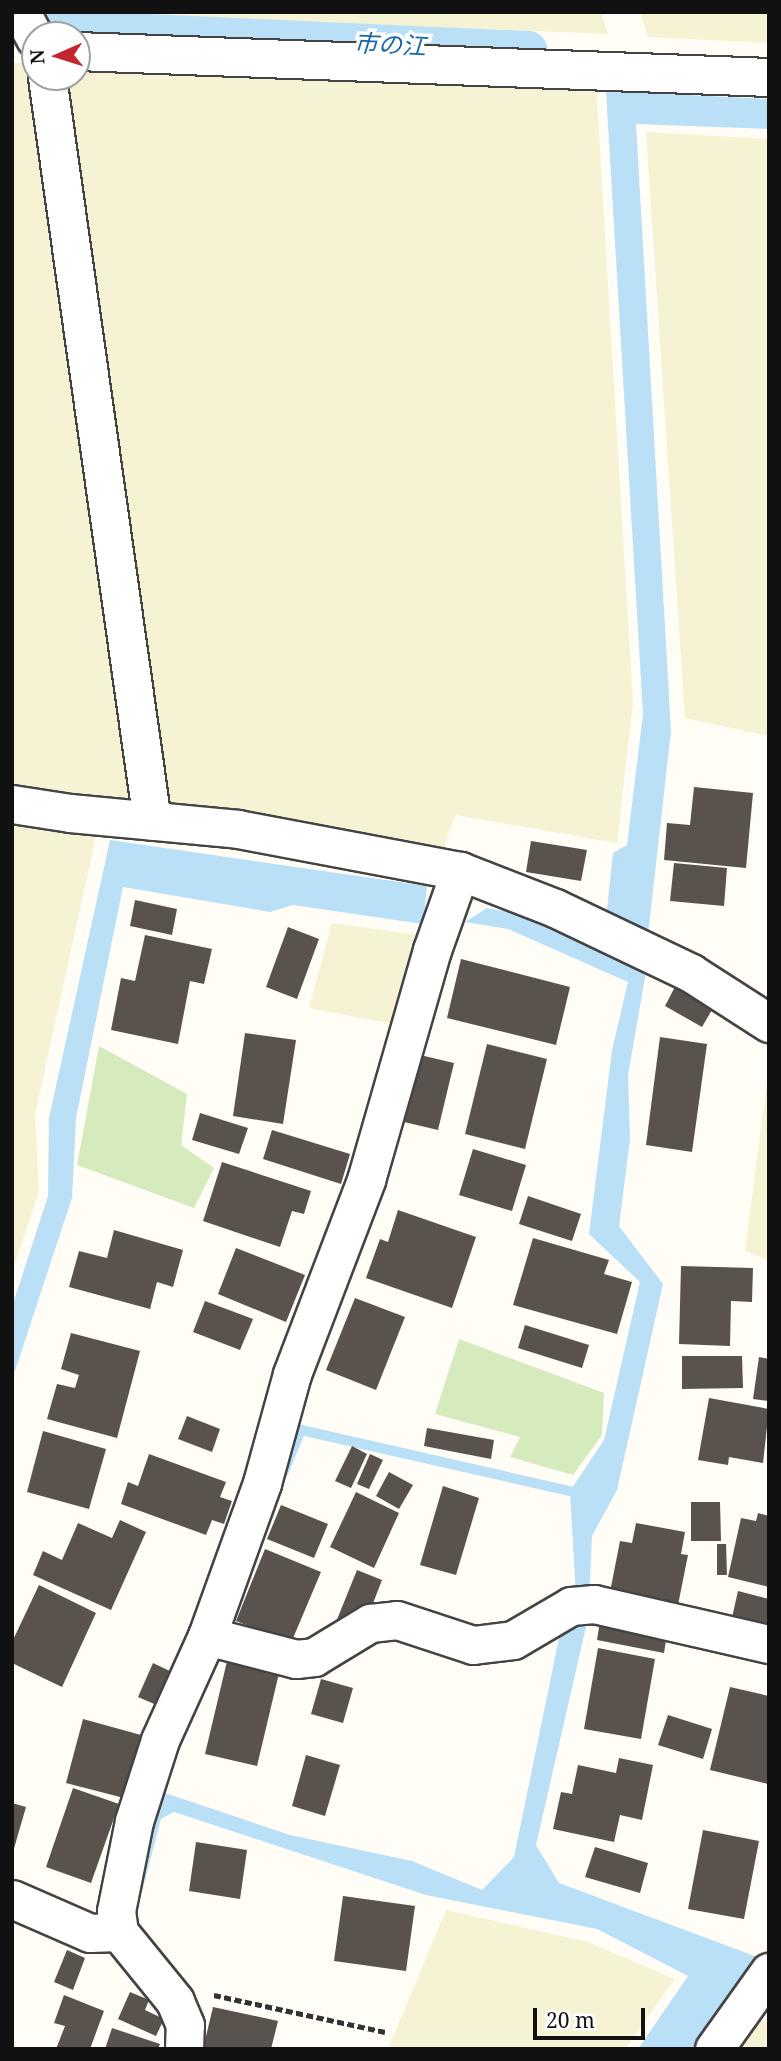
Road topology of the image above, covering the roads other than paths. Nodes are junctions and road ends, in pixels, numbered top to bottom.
1 (91, 52) edge
2 (769, 76) edge
3 (49, 91) edge
4 (12, 804) edge
5 (152, 821) junction
6 (460, 871) junction
7 (769, 1023) edge
8 (207, 1636) junction
9 (769, 1644) edge
10 (12, 1899) edge
11 (119, 1932) junction
12 (769, 1972) edge
13 (185, 2037) edge
14 (714, 2049) edge

1 - 2 street
3 - 5 street
4 - 5 street
5 - 6 street
6 - 7 street
6 - 8 street
8 - 9 street
8 - 11 street
10 - 11 street
11 - 13 street
12 - 14 street

